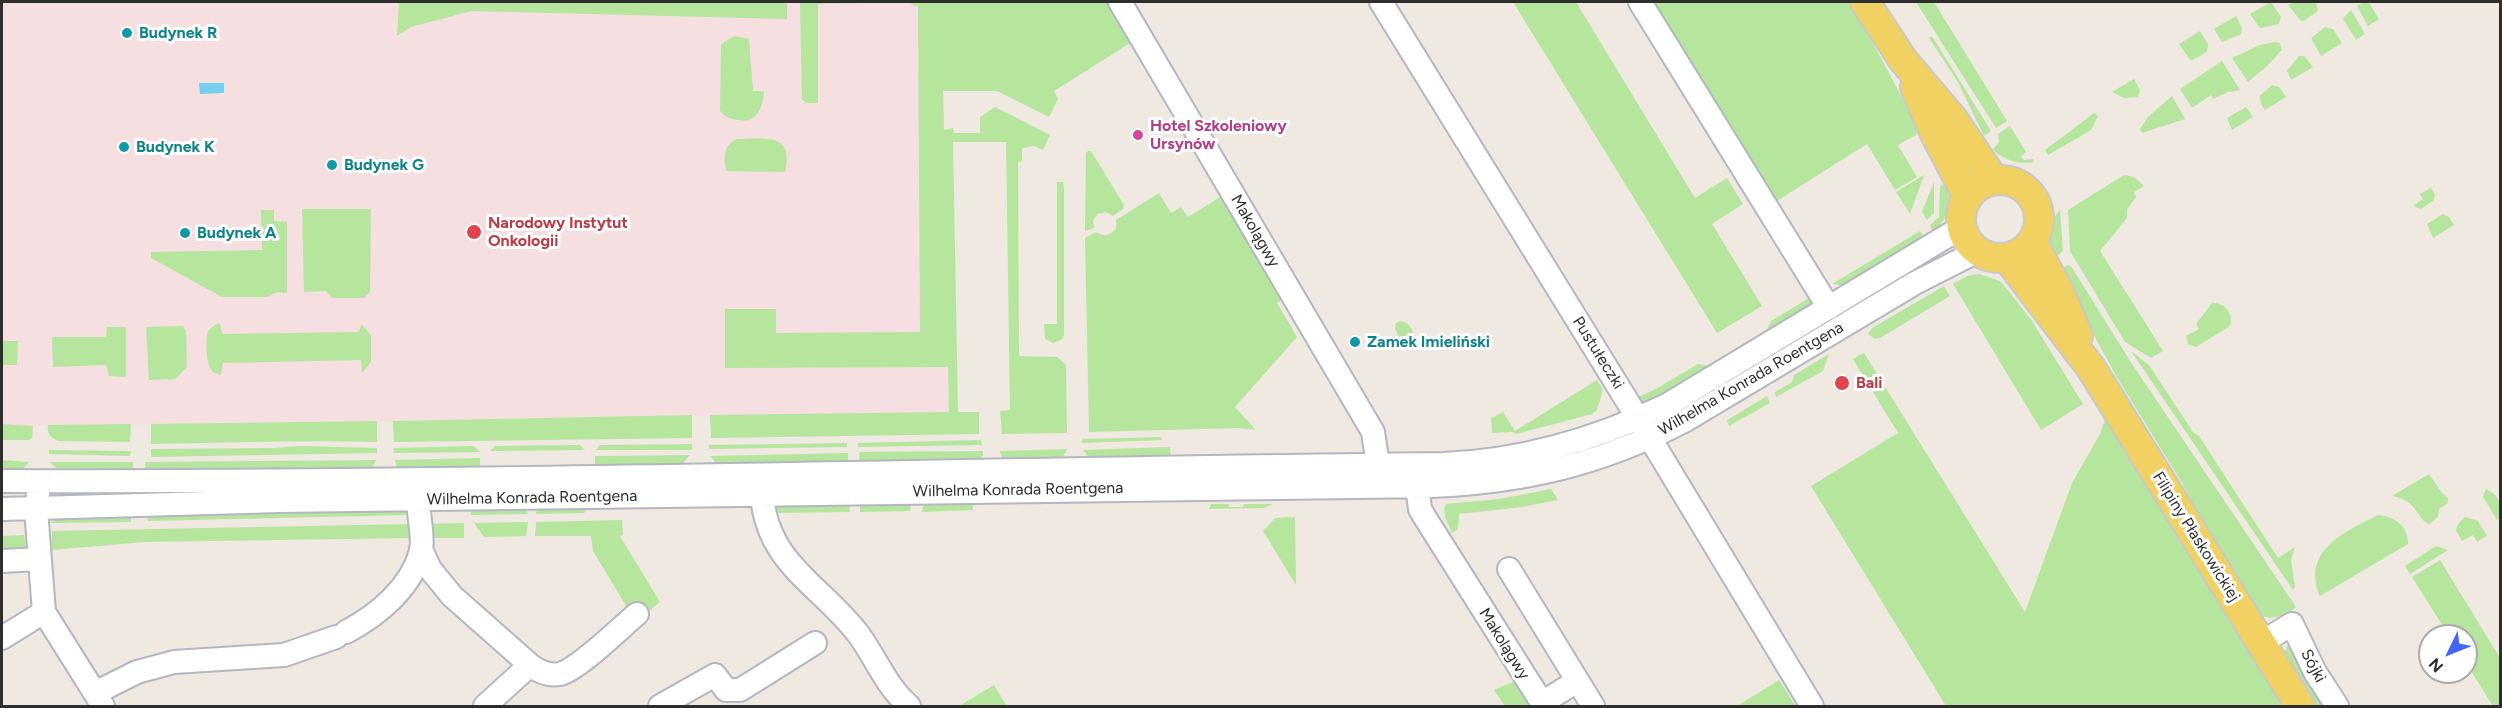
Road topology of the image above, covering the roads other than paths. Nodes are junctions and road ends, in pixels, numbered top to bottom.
1 (1120, 2) edge
2 (1381, 2) edge
3 (1640, 2) edge
4 (1866, 2) edge
5 (1904, 60) junction
6 (1994, 180) junction
7 (1968, 197) junction
8 (1962, 227) junction
9 (2032, 242) junction
10 (1978, 251) junction
11 (2007, 258) junction
12 (1829, 308) junction
13 (2091, 368) junction
14 (1644, 428) junction
15 (1378, 465) junction
16 (2, 481) edge
17 (39, 481) junction
18 (1416, 486) junction
19 (762, 495) junction
20 (418, 499) junction
21 (2, 509) edge
22 (36, 509) junction
23 (421, 549) junction
24 (39, 559) junction
25 (2, 561) edge
26 (1509, 569) dead end
27 (44, 612) junction
28 (637, 614) dead end
29 (2, 638) edge
30 (815, 643) dead end
31 (2261, 643) junction
32 (530, 665) junction
33 (1577, 681) junction
34 (99, 700) edge
35 (1543, 705) edge
36 (485, 706) edge
37 (660, 706) edge
38 (909, 706) edge
39 (1593, 706) edge
40 (1812, 706) edge
41 (2300, 706) edge
42 (2337, 706) edge

1 - 15 street, Makolągwy
2 - 14 street, Pustułeczki
3 - 12 street
4 - 5 main road
5 - 6 main road
5 - 7 main road
6 - 7 main road
6 - 9 main road
7 - 8 main road
8 - 10 main road
8 - 12 street, Wilhelma Konrada Roentgena
9 - 11 main road
9 - 13 main road, Filipiny Płaskowickiej
10 - 11 main road
10 - 14 street, Wilhelma Konrada Roentgena
11 - 13 main road, Filipiny Płaskowickiej
12 - 14 street, Wilhelma Konrada Roentgena
13 - 31 main road, Filipiny Płaskowickiej
14 - 15 street, Wilhelma Konrada Roentgena
14 - 18 street, Wilhelma Konrada Roentgena
14 - 40 street, Pustułeczki
15 - 17 street, Wilhelma Konrada Roentgena
16 - 17 street, Wilhelma Konrada Roentgena
17 - 22 street
18 - 19 street, Wilhelma Konrada Roentgena
18 - 35 street, Makolągwy
19 - 20 street, Wilhelma Konrada Roentgena
19 - 38 street
20 - 22 street, Wilhelma Konrada Roentgena
20 - 23 street
21 - 22 street, Wilhelma Konrada Roentgena
22 - 24 street
23 - 32 street
23 - 34 street
24 - 25 street
24 - 27 street
26 - 33 street
27 - 29 street
27 - 34 street
28 - 32 street
30 - 37 street
31 - 41 main road, Filipiny Płaskowickiej
31 - 42 street, Sójki
32 - 36 street
33 - 35 street
33 - 39 street

